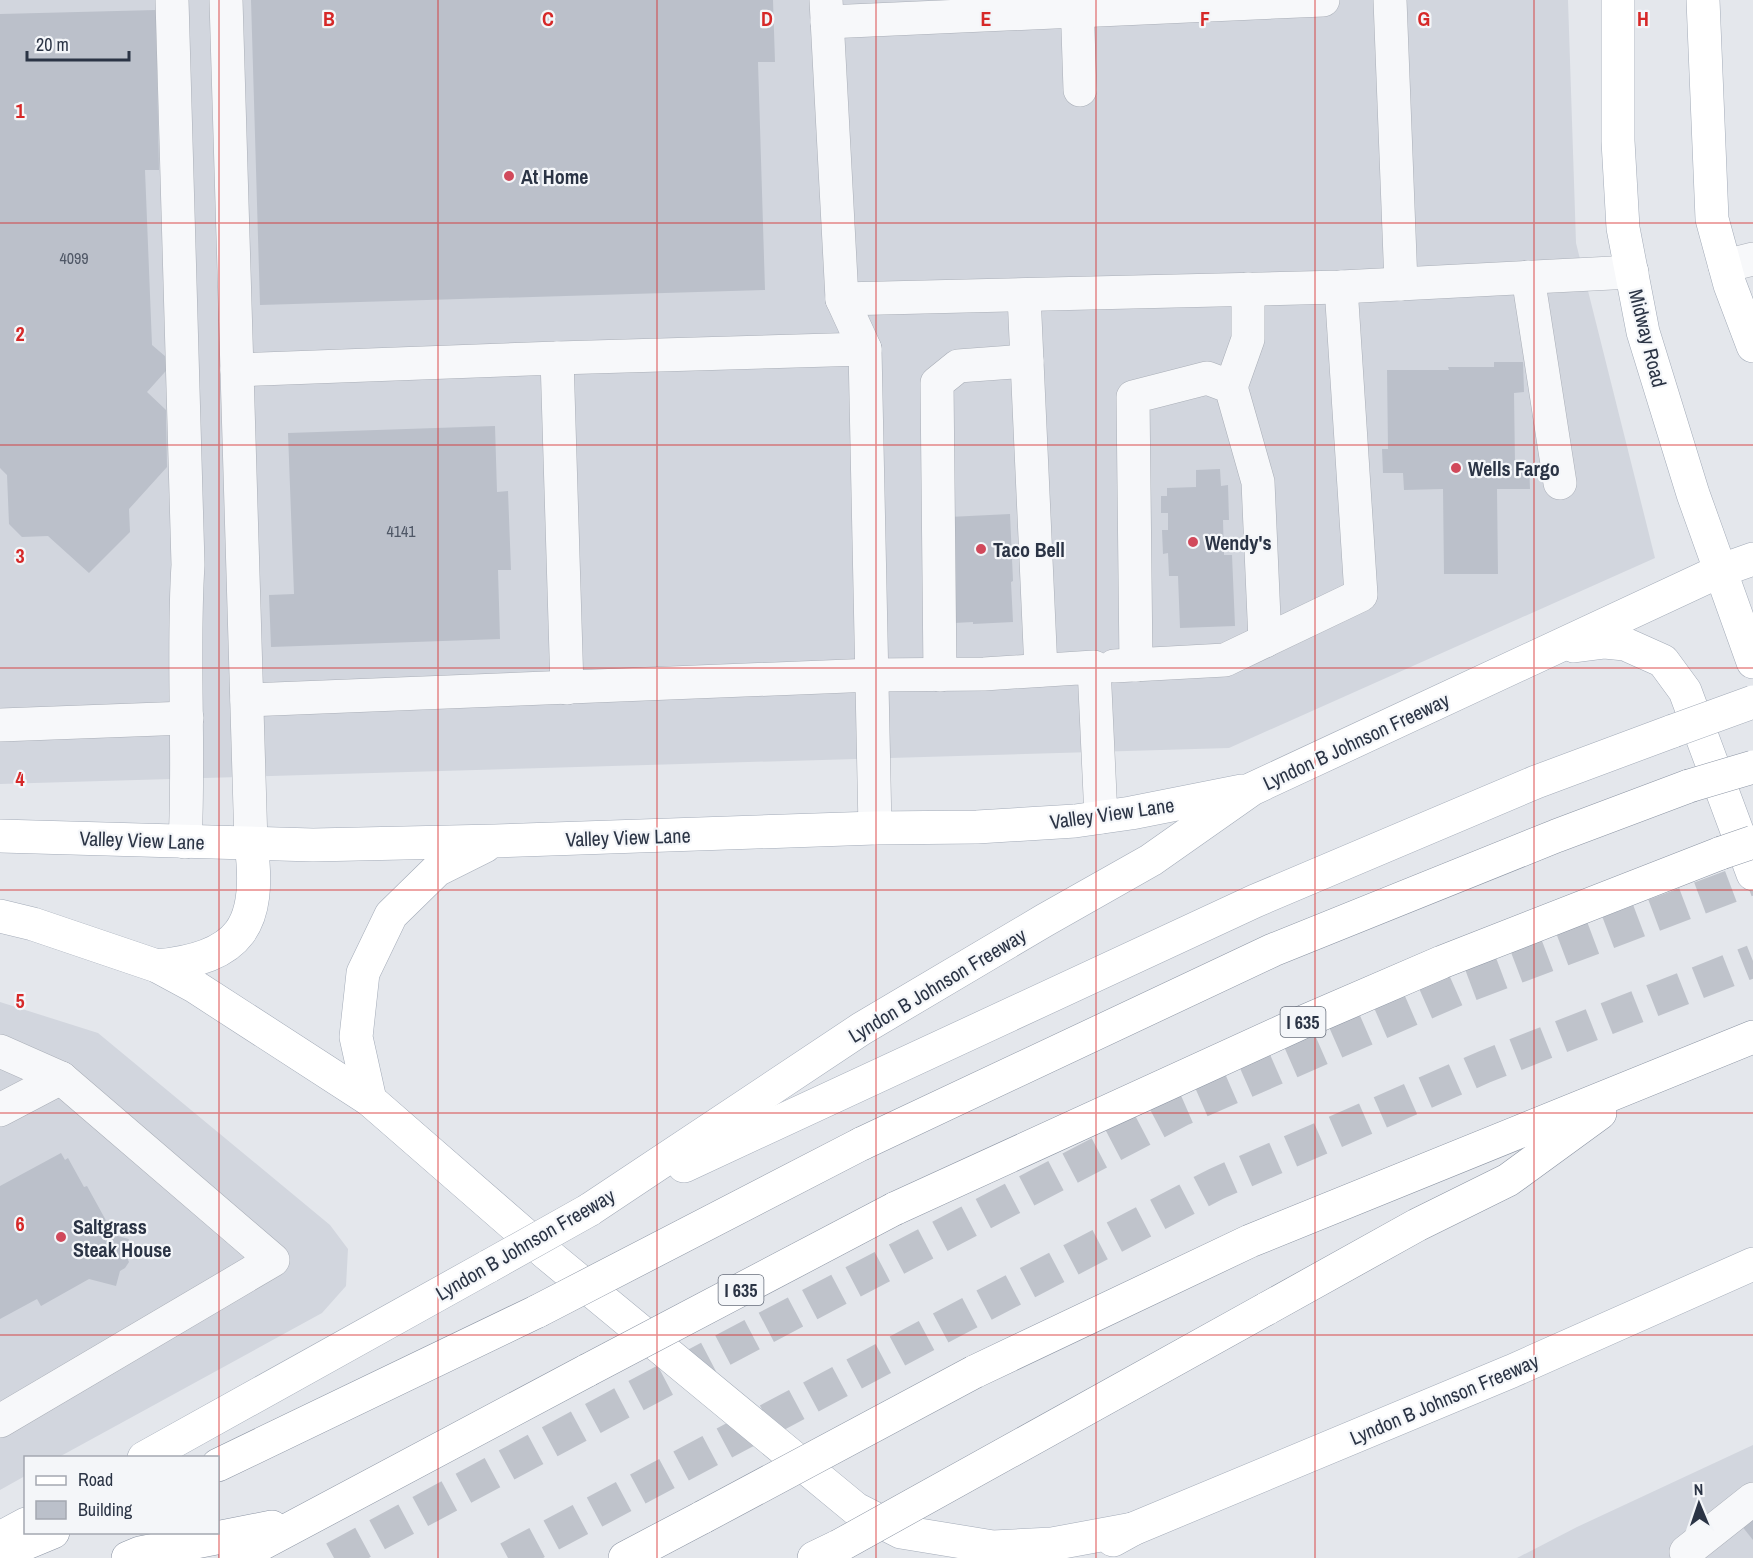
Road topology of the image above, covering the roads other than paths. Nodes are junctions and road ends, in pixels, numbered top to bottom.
1 (172, 0) edge
2 (226, 0) edge
3 (1323, 0) edge
4 (1390, 0) edge
5 (1618, 0) edge
6 (1703, 0) edge
7 (1077, 5) edge
8 (827, 11) edge
9 (1080, 90) dead end
10 (1739, 262) edge
11 (1632, 272) junction
12 (1528, 277) junction
13 (1401, 284) junction
14 (1341, 287) junction
15 (1248, 289) junction
16 (1024, 295) junction
17 (842, 299) junction
18 (1753, 346) edge
19 (865, 349) junction
20 (557, 358) junction
21 (1027, 362) junction
22 (237, 370) junction
23 (1231, 387) junction
24 (1560, 483) dead end
25 (1753, 559) edge
26 (1722, 570) junction
27 (1265, 641) junction
28 (1550, 650) junction
29 (1753, 662) edge
30 (1136, 664) junction
31 (1094, 667) junction
32 (1041, 670) junction
33 (873, 675) junction
34 (940, 675) junction
35 (567, 688) junction
36 (247, 700) junction
37 (1753, 702) edge
38 (187, 718) junction
39 (0, 725) edge
40 (1753, 768) edge
41 (1252, 789) junction
42 (1101, 817) junction
43 (875, 828) junction
44 (0, 836) edge
45 (495, 841) junction
46 (185, 842) junction
47 (1753, 842) edge
48 (251, 843) junction
49 (1753, 874) edge
50 (0, 916) edge
51 (157, 966) junction
52 (1753, 1037) edge
53 (0, 1051) edge
54 (61, 1078) junction
55 (1643, 1082) junction
56 (370, 1100) junction
57 (0, 1110) edge
58 (589, 1210) junction
59 (1753, 1264) edge
60 (0, 1421) edge
61 (148, 1456) edge
62 (219, 1465) edge
63 (1753, 1499) edge
64 (304, 1521) junction
65 (24, 1525) edge
66 (1133, 1529) junction
67 (50, 1534) edge
68 (0, 1538) edge
69 (826, 1552) edge
70 (1686, 1552) dead end
71 (0, 1554) edge
72 (128, 1558) edge
73 (235, 1558) edge
74 (626, 1558) edge
75 (1080, 1558) edge

1 - 38 lane
2 - 22 lane
3 - 7 lane
4 - 13 lane
5 - 11 main road, Midway Road
6 - 10 main road
7 - 8 lane
7 - 9 lane
8 - 17 lane
10 - 18 main road
11 - 12 lane
11 - 26 main road, Midway Road
12 - 13 lane
12 - 24 lane
13 - 14 lane
14 - 15 lane
14 - 27 lane
15 - 16 lane
15 - 23 lane
16 - 17 lane
16 - 21 lane
17 - 19 lane
19 - 20 lane
19 - 33 lane
20 - 22 lane
20 - 35 lane
21 - 32 lane
21 - 34 lane
22 - 36 lane
23 - 27 lane
23 - 30 lane
25 - 26 main road, Lyndon B Johnson Freeway
26 - 28 main road, Lyndon B Johnson Freeway
26 - 29 main road, Midway Road
27 - 30 lane
28 - 41 main road, Lyndon B Johnson Freeway
28 - 49 main road
30 - 31 lane
31 - 32 lane
31 - 42 lane
32 - 34 lane
33 - 34 lane
33 - 35 lane
33 - 43 lane
35 - 36 lane
36 - 48 lane
37 - 58 main road, bridge
38 - 39 lane
38 - 46 lane
40 - 62 main road, bridge
41 - 42 main road, Valley View Lane
41 - 58 main road, Lyndon B Johnson Freeway
42 - 43 main road, Valley View Lane
43 - 45 main road, Valley View Lane
44 - 46 main road, Valley View Lane
45 - 48 main road, Valley View Lane
45 - 56 main road
46 - 48 main road, Valley View Lane
47 - 64 main road, I 635, bridge
48 - 51 main road
50 - 51 main road
51 - 56 main road
52 - 55 main road
53 - 54 lane
54 - 57 lane
54 - 60 lane
55 - 69 main road, bridge
55 - 74 main road, bridge
56 - 66 main road, Lyndon B Johnson Freeway
58 - 61 main road, Lyndon B Johnson Freeway, bridge
59 - 66 main road, Lyndon B Johnson Freeway
63 - 70 lane
64 - 72 main road
64 - 73 main road, I 635
65 - 68 main road
66 - 75 main road, Lyndon B Johnson Freeway
67 - 71 main road

